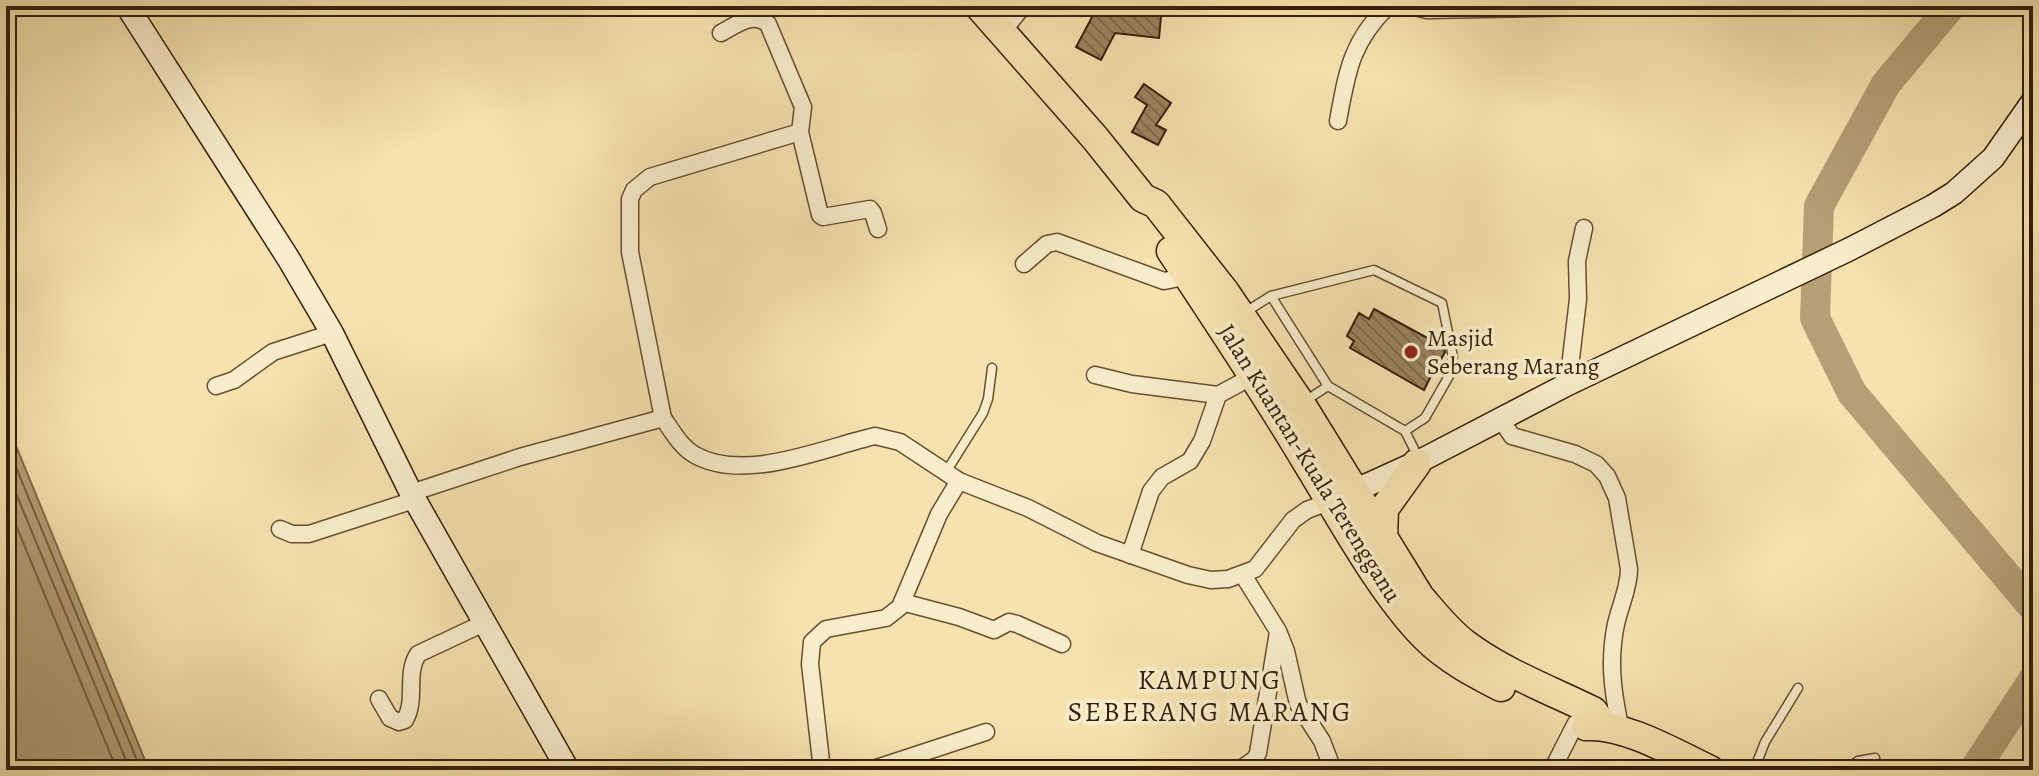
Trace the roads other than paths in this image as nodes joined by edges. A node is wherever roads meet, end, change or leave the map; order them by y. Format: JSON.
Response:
{"nodes":[{"id":1,"x":127,"y":6,"type":"edge"},
{"id":2,"x":979,"y":6,"type":"edge"},
{"id":3,"x":1023,"y":6,"type":"edge"},
{"id":4,"x":1388,"y":6,"type":"edge"},
{"id":5,"x":1411,"y":6,"type":"edge"},
{"id":6,"x":1646,"y":6,"type":"edge"},
{"id":7,"x":1003,"y":31,"type":"junction"},
{"id":8,"x":721,"y":33,"type":"dead end"},
{"id":9,"x":2033,"y":101,"type":"edge"},
{"id":10,"x":1338,"y":121,"type":"dead end"},
{"id":11,"x":800,"y":132,"type":"junction"},
{"id":12,"x":1143,"y":198,"type":"junction"},
{"id":13,"x":1584,"y":228,"type":"dead end"},
{"id":14,"x":878,"y":229,"type":"dead end"},
{"id":15,"x":1024,"y":264,"type":"dead end"},
{"id":16,"x":1186,"y":273,"type":"junction"},
{"id":17,"x":1271,"y":296,"type":"junction"},
{"id":18,"x":1241,"y":316,"type":"junction"},
{"id":19,"x":332,"y":333,"type":"junction"},
{"id":20,"x":992,"y":368,"type":"dead end"},
{"id":21,"x":1095,"y":375,"type":"dead end"},
{"id":22,"x":1253,"y":376,"type":"junction"},
{"id":23,"x":1568,"y":384,"type":"junction"},
{"id":24,"x":216,"y":386,"type":"dead end"},
{"id":25,"x":1328,"y":386,"type":"junction"},
{"id":26,"x":1218,"y":395,"type":"junction"},
{"id":27,"x":1301,"y":404,"type":"junction"},
{"id":28,"x":663,"y":418,"type":"junction"},
{"id":29,"x":1501,"y":420,"type":"junction"},
{"id":30,"x":1405,"y":431,"type":"junction"},
{"id":31,"x":1418,"y":462,"type":"junction"},
{"id":32,"x":952,"y":476,"type":"junction"},
{"id":33,"x":412,"y":496,"type":"junction"},
{"id":34,"x":1343,"y":496,"type":"junction"},
{"id":35,"x":280,"y":529,"type":"dead end"},
{"id":36,"x":1383,"y":538,"type":"junction"},
{"id":37,"x":1130,"y":555,"type":"junction"},
{"id":38,"x":1243,"y":575,"type":"junction"},
{"id":39,"x":902,"y":602,"type":"junction"},
{"id":40,"x":484,"y":623,"type":"junction"},
{"id":41,"x":1278,"y":631,"type":"junction"},
{"id":42,"x":1062,"y":644,"type":"dead end"},
{"id":43,"x":1798,"y":688,"type":"dead end"},
{"id":44,"x":379,"y":699,"type":"dead end"},
{"id":45,"x":1600,"y":726,"type":"junction"},
{"id":46,"x":986,"y":732,"type":"dead end"},
{"id":47,"x":1875,"y":758,"type":"dead end"},
{"id":48,"x":905,"y":764,"type":"edge"},
{"id":49,"x":1259,"y":764,"type":"edge"},
{"id":50,"x":568,"y":770,"type":"edge"},
{"id":51,"x":822,"y":770,"type":"edge"},
{"id":52,"x":870,"y":770,"type":"edge"},
{"id":53,"x":1239,"y":770,"type":"edge"},
{"id":54,"x":1333,"y":770,"type":"edge"},
{"id":55,"x":1552,"y":770,"type":"edge"},
{"id":56,"x":1710,"y":770,"type":"edge"},
{"id":57,"x":1754,"y":770,"type":"edge"},
{"id":58,"x":1845,"y":770,"type":"edge"}],
"edges":[{"from":1,"to":19,"type":"street"},
{"from":2,"to":7,"type":"highway","name":"Jalan Kuantan-Kuala Terengganu"},
{"from":3,"to":7,"type":"street"},
{"from":4,"to":10,"type":"street"},
{"from":5,"to":6,"type":"street"},
{"from":7,"to":12,"type":"highway","name":"Jalan Kuantan-Kuala Terengganu"},
{"from":8,"to":11,"type":"street"},
{"from":9,"to":23,"type":"street"},
{"from":11,"to":14,"type":"street"},
{"from":11,"to":28,"type":"street"},
{"from":12,"to":16,"type":"highway","name":"Jalan Kuantan-Kuala Terengganu"},
{"from":12,"to":18,"type":"highway","name":"Jalan Kuantan-Kuala Terengganu"},
{"from":13,"to":23,"type":"street"},
{"from":15,"to":16,"type":"street"},
{"from":16,"to":22,"type":"highway","name":"Jalan Kuantan-Kuala Terengganu"},
{"from":17,"to":18,"type":"lane"},
{"from":17,"to":25,"type":"lane"},
{"from":17,"to":30,"type":"lane"},
{"from":18,"to":27,"type":"highway","name":"Jalan Kuantan-Kuala Terengganu"},
{"from":19,"to":24,"type":"street"},
{"from":19,"to":33,"type":"street"},
{"from":20,"to":32,"type":"lane"},
{"from":21,"to":26,"type":"street"},
{"from":22,"to":26,"type":"street"},
{"from":22,"to":34,"type":"highway","name":"Jalan Kuantan-Kuala Terengganu"},
{"from":23,"to":29,"type":"street"},
{"from":25,"to":27,"type":"lane"},
{"from":25,"to":30,"type":"lane"},
{"from":26,"to":37,"type":"street"},
{"from":27,"to":34,"type":"highway","name":"Jalan Kuantan-Kuala Terengganu"},
{"from":28,"to":32,"type":"street"},
{"from":28,"to":33,"type":"street"},
{"from":29,"to":31,"type":"street"},
{"from":29,"to":45,"type":"street"},
{"from":30,"to":31,"type":"lane"},
{"from":31,"to":34,"type":"street"},
{"from":31,"to":36,"type":"highway"},
{"from":32,"to":37,"type":"street"},
{"from":32,"to":39,"type":"street"},
{"from":33,"to":35,"type":"street"},
{"from":33,"to":40,"type":"street"},
{"from":34,"to":36,"type":"highway","name":"Jalan Kuantan-Kuala Terengganu"},
{"from":34,"to":38,"type":"street"},
{"from":34,"to":45,"type":"highway","name":"Jalan Kuantan-Kuala Terengganu"},
{"from":36,"to":45,"type":"highway","name":"Jalan Kuantan-Kuala Terengganu"},
{"from":37,"to":38,"type":"street"},
{"from":38,"to":41,"type":"street"},
{"from":39,"to":42,"type":"street"},
{"from":39,"to":51,"type":"street"},
{"from":40,"to":44,"type":"street"},
{"from":40,"to":50,"type":"street"},
{"from":41,"to":49,"type":"street"},
{"from":41,"to":54,"type":"street"},
{"from":43,"to":57,"type":"lane"},
{"from":45,"to":55,"type":"street"},
{"from":45,"to":56,"type":"highway","name":"Jalan Kuantan-Kuala Terengganu"},
{"from":46,"to":48,"type":"street"},
{"from":47,"to":58,"type":"lane"},
{"from":48,"to":52,"type":"street"},
{"from":49,"to":53,"type":"street"}]}
